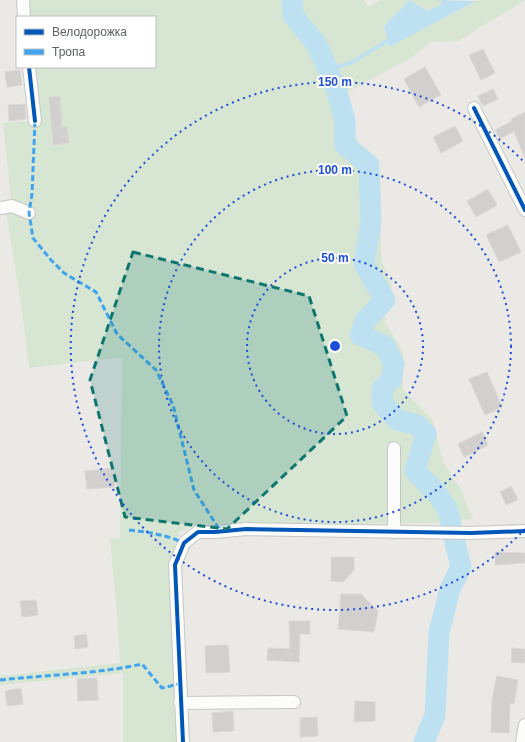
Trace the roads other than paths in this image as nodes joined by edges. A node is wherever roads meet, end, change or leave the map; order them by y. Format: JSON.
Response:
{"nodes":[{"id":1,"x":23,"y":0,"type":"edge"},
{"id":2,"x":24,"y":16,"type":"edge"},
{"id":3,"x":29,"y":68,"type":"edge"},
{"id":4,"x":474,"y":108,"type":"dead end"},
{"id":5,"x":35,"y":121,"type":"dead end"},
{"id":6,"x":0,"y":208,"type":"edge"},
{"id":7,"x":525,"y":210,"type":"edge"},
{"id":8,"x":29,"y":213,"type":"dead end"},
{"id":9,"x":394,"y":448,"type":"dead end"},
{"id":10,"x":394,"y":532,"type":"junction"},
{"id":11,"x":525,"y":532,"type":"edge"},
{"id":12,"x":294,"y":702,"type":"dead end"},
{"id":13,"x":180,"y":703,"type":"junction"},
{"id":14,"x":525,"y":725,"type":"edge"},
{"id":15,"x":182,"y":742,"type":"edge"},
{"id":16,"x":522,"y":742,"type":"edge"}],
"edges":[{"from":1,"to":2,"type":"street"},
{"from":3,"to":5,"type":"street"},
{"from":4,"to":7,"type":"street"},
{"from":6,"to":8,"type":"street"},
{"from":9,"to":10,"type":"street"},
{"from":10,"to":11,"type":"street"},
{"from":10,"to":13,"type":"street"},
{"from":12,"to":13,"type":"street"},
{"from":13,"to":15,"type":"street"},
{"from":14,"to":16,"type":"street"}]}
